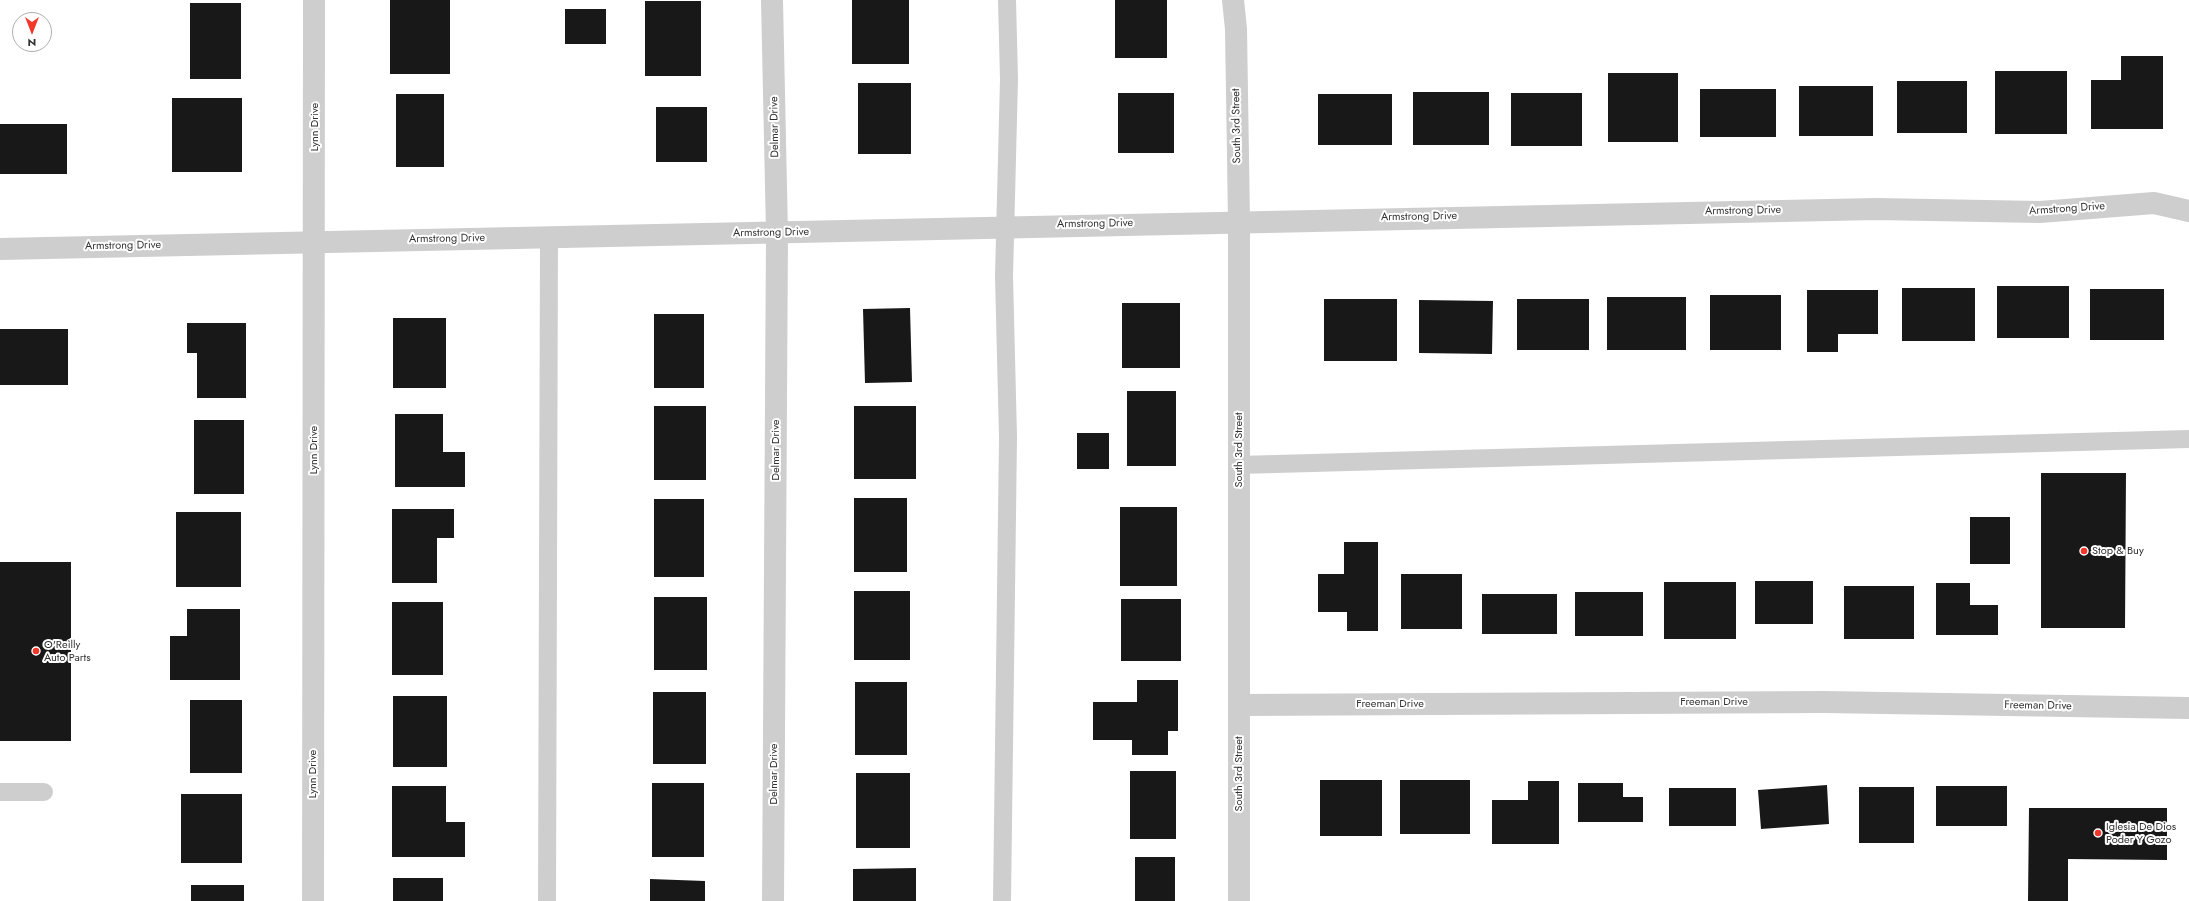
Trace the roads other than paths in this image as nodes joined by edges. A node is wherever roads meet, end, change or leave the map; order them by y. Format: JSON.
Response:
{"nodes":[{"id":1,"x":314,"y":0,"type":"edge"},
{"id":2,"x":772,"y":0,"type":"edge"},
{"id":3,"x":1007,"y":0,"type":"edge"},
{"id":4,"x":1233,"y":0,"type":"edge"},
{"id":5,"x":2189,"y":211,"type":"edge"},
{"id":6,"x":1239,"y":221,"type":"junction"},
{"id":7,"x":1005,"y":226,"type":"junction"},
{"id":8,"x":777,"y":233,"type":"junction"},
{"id":9,"x":548,"y":237,"type":"junction"},
{"id":10,"x":315,"y":242,"type":"junction"},
{"id":11,"x":0,"y":249,"type":"edge"},
{"id":12,"x":2189,"y":439,"type":"edge"},
{"id":13,"x":1239,"y":465,"type":"junction"},
{"id":14,"x":1240,"y":704,"type":"junction"},
{"id":15,"x":2189,"y":708,"type":"edge"},
{"id":16,"x":0,"y":792,"type":"edge"},
{"id":17,"x":44,"y":792,"type":"dead end"},
{"id":18,"x":312,"y":901,"type":"edge"},
{"id":19,"x":548,"y":901,"type":"edge"},
{"id":20,"x":773,"y":901,"type":"edge"},
{"id":21,"x":1002,"y":901,"type":"edge"},
{"id":22,"x":1239,"y":901,"type":"edge"}],
"edges":[{"from":1,"to":10,"type":"street","name":"Lynn Drive"},
{"from":2,"to":8,"type":"street","name":"Delmar Drive"},
{"from":3,"to":7,"type":"lane"},
{"from":4,"to":6,"type":"street","name":"South 3rd Street"},
{"from":5,"to":6,"type":"street","name":"Armstrong Drive"},
{"from":6,"to":7,"type":"street","name":"Armstrong Drive"},
{"from":6,"to":13,"type":"street","name":"South 3rd Street"},
{"from":7,"to":8,"type":"street","name":"Armstrong Drive"},
{"from":7,"to":21,"type":"lane"},
{"from":8,"to":9,"type":"street","name":"Armstrong Drive"},
{"from":8,"to":20,"type":"street","name":"Delmar Drive"},
{"from":9,"to":10,"type":"street","name":"Armstrong Drive"},
{"from":9,"to":19,"type":"lane"},
{"from":10,"to":11,"type":"street","name":"Armstrong Drive"},
{"from":10,"to":18,"type":"street","name":"Lynn Drive"},
{"from":12,"to":13,"type":"lane"},
{"from":13,"to":14,"type":"street","name":"South 3rd Street"},
{"from":14,"to":15,"type":"street","name":"Freeman Drive"},
{"from":14,"to":22,"type":"street","name":"South 3rd Street"},
{"from":16,"to":17,"type":"lane"}]}
